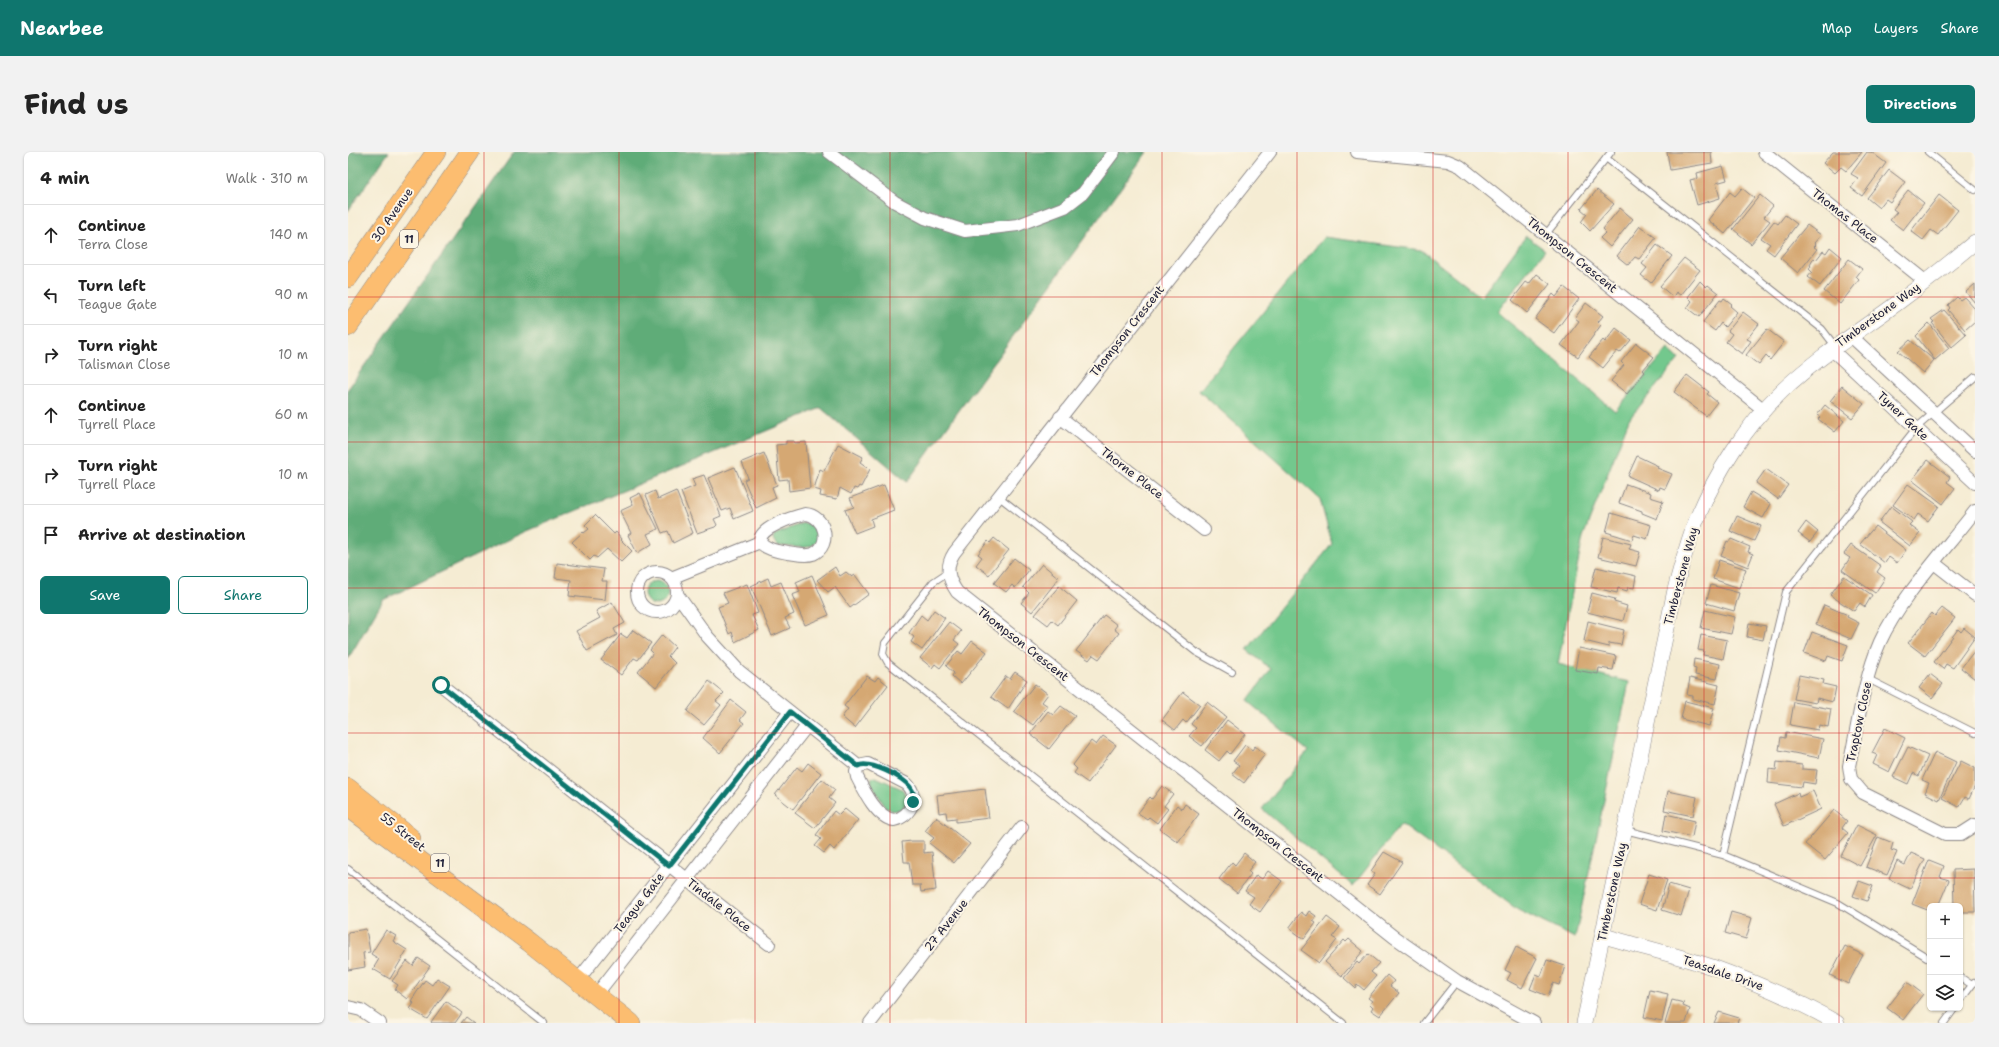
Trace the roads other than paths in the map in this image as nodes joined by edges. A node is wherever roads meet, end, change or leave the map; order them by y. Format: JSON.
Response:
{"nodes":[{"id":1,"x":436,"y":152,"type":"edge"},
{"id":2,"x":470,"y":152,"type":"edge"},
{"id":3,"x":829,"y":152,"type":"edge"},
{"id":4,"x":1114,"y":152,"type":"edge"},
{"id":5,"x":1270,"y":152,"type":"edge"},
{"id":6,"x":1357,"y":152,"type":"edge"},
{"id":7,"x":1611,"y":152,"type":"edge"},
{"id":8,"x":1764,"y":152,"type":"edge"},
{"id":9,"x":1928,"y":152,"type":"edge"},
{"id":10,"x":1606,"y":158,"type":"junction"},
{"id":11,"x":1975,"y":190,"type":"edge"},
{"id":12,"x":1546,"y":234,"type":"junction"},
{"id":13,"x":1975,"y":242,"type":"edge"},
{"id":14,"x":348,"y":278,"type":"edge"},
{"id":15,"x":1925,"y":281,"type":"junction"},
{"id":16,"x":348,"y":327,"type":"edge"},
{"id":17,"x":1851,"y":336,"type":"junction"},
{"id":18,"x":1833,"y":347,"type":"junction"},
{"id":19,"x":1975,"y":377,"type":"edge"},
{"id":20,"x":1764,"y":410,"type":"junction"},
{"id":21,"x":1933,"y":413,"type":"junction"},
{"id":22,"x":1060,"y":417,"type":"junction"},
{"id":23,"x":1916,"y":428,"type":"junction"},
{"id":24,"x":1975,"y":451,"type":"edge"},
{"id":25,"x":1975,"y":483,"type":"edge"},
{"id":26,"x":998,"y":496,"type":"junction"},
{"id":27,"x":1975,"y":511,"type":"edge"},
{"id":28,"x":1204,"y":530,"type":"dead end"},
{"id":29,"x":760,"y":542,"type":"junction"},
{"id":30,"x":1934,"y":563,"type":"junction"},
{"id":31,"x":948,"y":572,"type":"junction"},
{"id":32,"x":671,"y":578,"type":"junction"},
{"id":33,"x":677,"y":594,"type":"junction"},
{"id":34,"x":1975,"y":595,"type":"edge"},
{"id":35,"x":1232,"y":672,"type":"dead end"},
{"id":36,"x":1868,"y":679,"type":"junction"},
{"id":37,"x":441,"y":685,"type":"dead end"},
{"id":38,"x":790,"y":712,"type":"junction"},
{"id":39,"x":807,"y":726,"type":"junction"},
{"id":40,"x":1975,"y":733,"type":"edge"},
{"id":41,"x":858,"y":766,"type":"junction"},
{"id":42,"x":348,"y":788,"type":"edge"},
{"id":43,"x":348,"y":807,"type":"edge"},
{"id":44,"x":1975,"y":825,"type":"edge"},
{"id":45,"x":1022,"y":827,"type":"dead end"},
{"id":46,"x":1625,"y":830,"type":"junction"},
{"id":47,"x":1723,"y":855,"type":"junction"},
{"id":48,"x":669,"y":866,"type":"junction"},
{"id":49,"x":348,"y":868,"type":"edge"},
{"id":50,"x":687,"y":880,"type":"junction"},
{"id":51,"x":1604,"y":936,"type":"junction"},
{"id":52,"x":529,"y":942,"type":"junction"},
{"id":53,"x":769,"y":944,"type":"dead end"},
{"id":54,"x":1927,"y":957,"type":"edge"},
{"id":55,"x":1963,"y":978,"type":"edge"},
{"id":56,"x":578,"y":980,"type":"junction"},
{"id":57,"x":1457,"y":981,"type":"junction"},
{"id":58,"x":1974,"y":984,"type":"edge"},
{"id":59,"x":596,"y":995,"type":"junction"},
{"id":60,"x":1963,"y":997,"type":"edge"},
{"id":61,"x":348,"y":1007,"type":"edge"},
{"id":62,"x":1953,"y":1011,"type":"edge"},
{"id":63,"x":380,"y":1023,"type":"edge"},
{"id":64,"x":544,"y":1023,"type":"edge"},
{"id":65,"x":631,"y":1023,"type":"edge"},
{"id":66,"x":870,"y":1023,"type":"edge"},
{"id":67,"x":1343,"y":1023,"type":"edge"},
{"id":68,"x":1424,"y":1023,"type":"edge"},
{"id":69,"x":1534,"y":1023,"type":"edge"},
{"id":70,"x":1584,"y":1023,"type":"edge"},
{"id":71,"x":1837,"y":1023,"type":"edge"},
{"id":72,"x":1944,"y":1023,"type":"edge"}],
"edges":[{"from":1,"to":14,"type":"main road","name":"30 Avenue","number":"11"},
{"from":2,"to":16,"type":"main road","number":"11"},
{"from":3,"to":4,"type":"street"},
{"from":5,"to":22,"type":"street","name":"Thompson Crescent"},
{"from":6,"to":12,"type":"street","name":"Thompson Crescent"},
{"from":7,"to":10,"type":"lane"},
{"from":8,"to":15,"type":"street","name":"Thomas Place"},
{"from":9,"to":11,"type":"lane"},
{"from":10,"to":12,"type":"lane"},
{"from":10,"to":18,"type":"lane"},
{"from":12,"to":20,"type":"street","name":"Thompson Crescent"},
{"from":13,"to":15,"type":"street","name":"Timberstone Way"},
{"from":15,"to":17,"type":"street","name":"Timberstone Way"},
{"from":17,"to":18,"type":"street","name":"Timberstone Way"},
{"from":17,"to":21,"type":"street","name":"Tyner Gate"},
{"from":18,"to":20,"type":"street","name":"Timberstone Way"},
{"from":18,"to":23,"type":"street","name":"Tyner Gate"},
{"from":19,"to":21,"type":"lane"},
{"from":20,"to":46,"type":"street","name":"Timberstone Way"},
{"from":21,"to":23,"type":"lane"},
{"from":21,"to":24,"type":"street","name":"Tyner Gate"},
{"from":22,"to":26,"type":"street","name":"Thompson Crescent"},
{"from":22,"to":28,"type":"street","name":"Thorne Place"},
{"from":23,"to":25,"type":"street","name":"Tyner Gate"},
{"from":23,"to":47,"type":"lane"},
{"from":26,"to":31,"type":"street","name":"Thompson Crescent"},
{"from":26,"to":35,"type":"lane"},
{"from":27,"to":30,"type":"street","name":"Traptow Close"},
{"from":29,"to":29,"type":"street"},
{"from":29,"to":32,"type":"street"},
{"from":30,"to":34,"type":"street"},
{"from":30,"to":36,"type":"street","name":"Traptow Close"},
{"from":31,"to":57,"type":"street","name":"Thompson Crescent"},
{"from":31,"to":67,"type":"lane"},
{"from":32,"to":33,"type":"street"},
{"from":32,"to":33,"type":"street"},
{"from":33,"to":38,"type":"street"},
{"from":36,"to":40,"type":"lane"},
{"from":36,"to":44,"type":"street","name":"Traptow Close"},
{"from":37,"to":48,"type":"street","name":"Tindale Place"},
{"from":38,"to":39,"type":"street"},
{"from":38,"to":48,"type":"street","name":"Teague Gate"},
{"from":39,"to":41,"type":"street"},
{"from":39,"to":50,"type":"street","name":"Teague Gate"},
{"from":41,"to":41,"type":"street"},
{"from":42,"to":52,"type":"main road","name":"55 Street","number":"11"},
{"from":43,"to":52,"type":"main road","name":"55 Street","number":"11"},
{"from":45,"to":66,"type":"street","name":"27 Avenue"},
{"from":46,"to":47,"type":"lane"},
{"from":46,"to":51,"type":"street","name":"Timberstone Way"},
{"from":47,"to":54,"type":"lane"},
{"from":48,"to":50,"type":"street","name":"Tindale Place"},
{"from":48,"to":56,"type":"street","name":"Teague Gate"},
{"from":49,"to":64,"type":"lane"},
{"from":50,"to":53,"type":"street","name":"Tindale Place"},
{"from":50,"to":59,"type":"street","name":"Teague Gate"},
{"from":51,"to":70,"type":"street","name":"Timberstone Way"},
{"from":51,"to":71,"type":"street","name":"Teasdale Drive"},
{"from":52,"to":56,"type":"main road","name":"55 Street","number":"11"},
{"from":55,"to":58,"type":"lane"},
{"from":56,"to":59,"type":"main road","name":"55 Street","number":"11"},
{"from":57,"to":68,"type":"lane"},
{"from":57,"to":69,"type":"street","name":"Thompson Crescent"},
{"from":58,"to":60,"type":"lane"},
{"from":59,"to":65,"type":"main road","name":"55 Street","number":"11"},
{"from":61,"to":63,"type":"street"},
{"from":62,"to":72,"type":"lane"}]}
